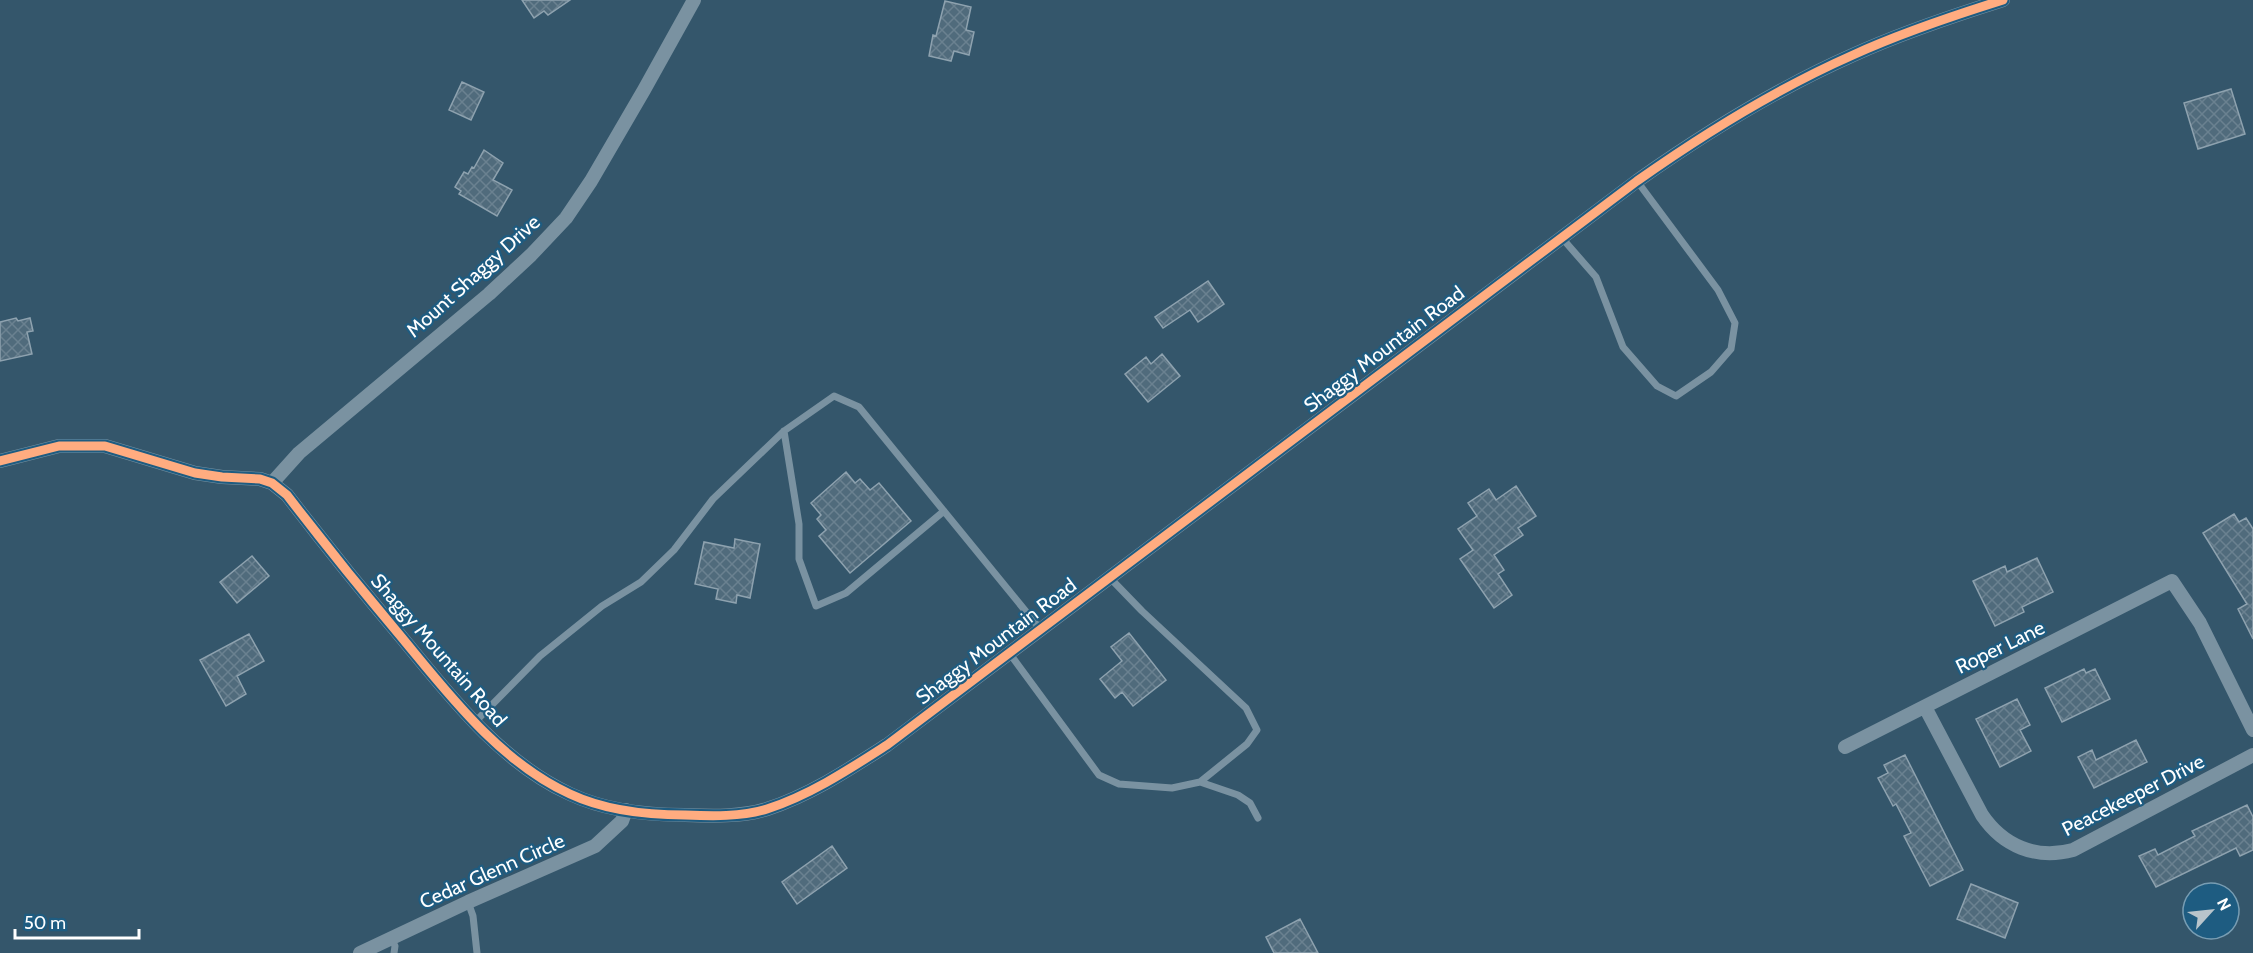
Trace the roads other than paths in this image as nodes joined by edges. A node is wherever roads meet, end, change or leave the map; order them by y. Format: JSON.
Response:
{"nodes":[{"id":1,"x":694,"y":0,"type":"edge"},
{"id":2,"x":2002,"y":0,"type":"edge"},
{"id":3,"x":1636,"y":181,"type":"junction"},
{"id":4,"x":1562,"y":238,"type":"junction"},
{"id":5,"x":784,"y":431,"type":"junction"},
{"id":6,"x":0,"y":461,"type":"edge"},
{"id":7,"x":272,"y":483,"type":"junction"},
{"id":8,"x":944,"y":511,"type":"junction"},
{"id":9,"x":1110,"y":578,"type":"junction"},
{"id":10,"x":1041,"y":630,"type":"junction"},
{"id":11,"x":1010,"y":654,"type":"junction"},
{"id":12,"x":1925,"y":706,"type":"junction"},
{"id":13,"x":475,"y":722,"type":"junction"},
{"id":14,"x":2253,"y":730,"type":"edge"},
{"id":15,"x":1845,"y":747,"type":"dead end"},
{"id":16,"x":2253,"y":755,"type":"edge"},
{"id":17,"x":1200,"y":782,"type":"junction"},
{"id":18,"x":626,"y":810,"type":"junction"},
{"id":19,"x":1258,"y":818,"type":"dead end"},
{"id":20,"x":468,"y":902,"type":"junction"},
{"id":21,"x":391,"y":938,"type":"junction"},
{"id":22,"x":360,"y":953,"type":"edge"},
{"id":23,"x":394,"y":953,"type":"edge"},
{"id":24,"x":477,"y":953,"type":"edge"}],
"edges":[{"from":1,"to":7,"type":"street","name":"Mount Shaggy Drive"},
{"from":2,"to":3,"type":"street","name":"Shaggy Mountain Road"},
{"from":3,"to":4,"type":"street","name":"Shaggy Mountain Road"},
{"from":3,"to":4,"type":"lane"},
{"from":4,"to":9,"type":"street","name":"Shaggy Mountain Road"},
{"from":5,"to":8,"type":"lane"},
{"from":5,"to":8,"type":"lane"},
{"from":5,"to":13,"type":"lane"},
{"from":6,"to":7,"type":"street"},
{"from":7,"to":13,"type":"street","name":"Shaggy Mountain Road"},
{"from":8,"to":10,"type":"lane"},
{"from":9,"to":10,"type":"street","name":"Shaggy Mountain Road"},
{"from":9,"to":17,"type":"lane"},
{"from":10,"to":11,"type":"street","name":"Shaggy Mountain Road"},
{"from":11,"to":17,"type":"lane"},
{"from":11,"to":18,"type":"street","name":"Shaggy Mountain Road"},
{"from":12,"to":14,"type":"street","name":"Roper Lane"},
{"from":12,"to":15,"type":"street","name":"Roper Lane"},
{"from":12,"to":16,"type":"street","name":"Peacekeeper Drive"},
{"from":13,"to":18,"type":"street","name":"Shaggy Mountain Road"},
{"from":17,"to":19,"type":"lane"},
{"from":18,"to":20,"type":"street","name":"Cedar Glenn Circle"},
{"from":20,"to":21,"type":"street","name":"Cedar Glenn Circle"},
{"from":20,"to":24,"type":"lane"},
{"from":21,"to":22,"type":"street","name":"Cedar Glenn Circle"},
{"from":21,"to":23,"type":"lane"}]}
